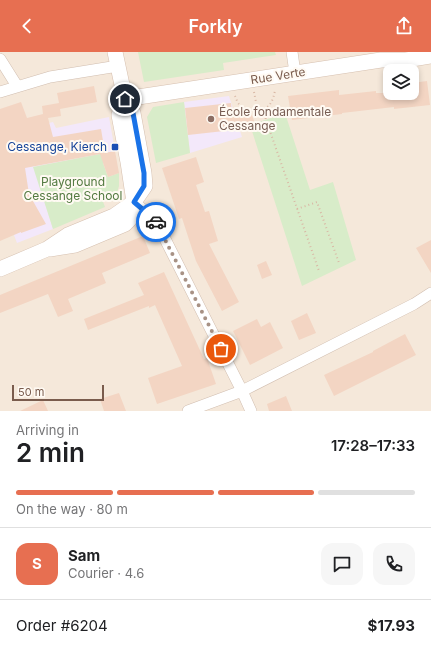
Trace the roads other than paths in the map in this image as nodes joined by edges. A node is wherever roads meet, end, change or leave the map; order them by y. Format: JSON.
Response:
{"nodes":[{"id":1,"x":292,"y":52,"type":"edge"},
{"id":2,"x":431,"y":56,"type":"edge"},
{"id":3,"x":0,"y":59,"type":"edge"},
{"id":4,"x":116,"y":59,"type":"edge"},
{"id":5,"x":296,"y":73,"type":"junction"},
{"id":6,"x":17,"y":86,"type":"junction"},
{"id":7,"x":0,"y":92,"type":"edge"},
{"id":8,"x":125,"y":99,"type":"junction"},
{"id":9,"x":134,"y":202,"type":"junction"},
{"id":10,"x":0,"y":269,"type":"edge"},
{"id":11,"x":431,"y":293,"type":"edge"},
{"id":12,"x":242,"y":391,"type":"junction"},
{"id":13,"x":188,"y":411,"type":"edge"},
{"id":14,"x":251,"y":411,"type":"edge"}],
"edges":[{"from":1,"to":5,"type":"street"},
{"from":2,"to":5,"type":"street","name":"Rue Verte"},
{"from":3,"to":6,"type":"street"},
{"from":4,"to":6,"type":"street"},
{"from":4,"to":8,"type":"street"},
{"from":5,"to":8,"type":"street","name":"Rue Verte"},
{"from":6,"to":7,"type":"street"},
{"from":8,"to":9,"type":"street"},
{"from":9,"to":10,"type":"street"},
{"from":9,"to":12,"type":"street"},
{"from":11,"to":12,"type":"street"},
{"from":12,"to":13,"type":"street"},
{"from":12,"to":14,"type":"street"}]}
